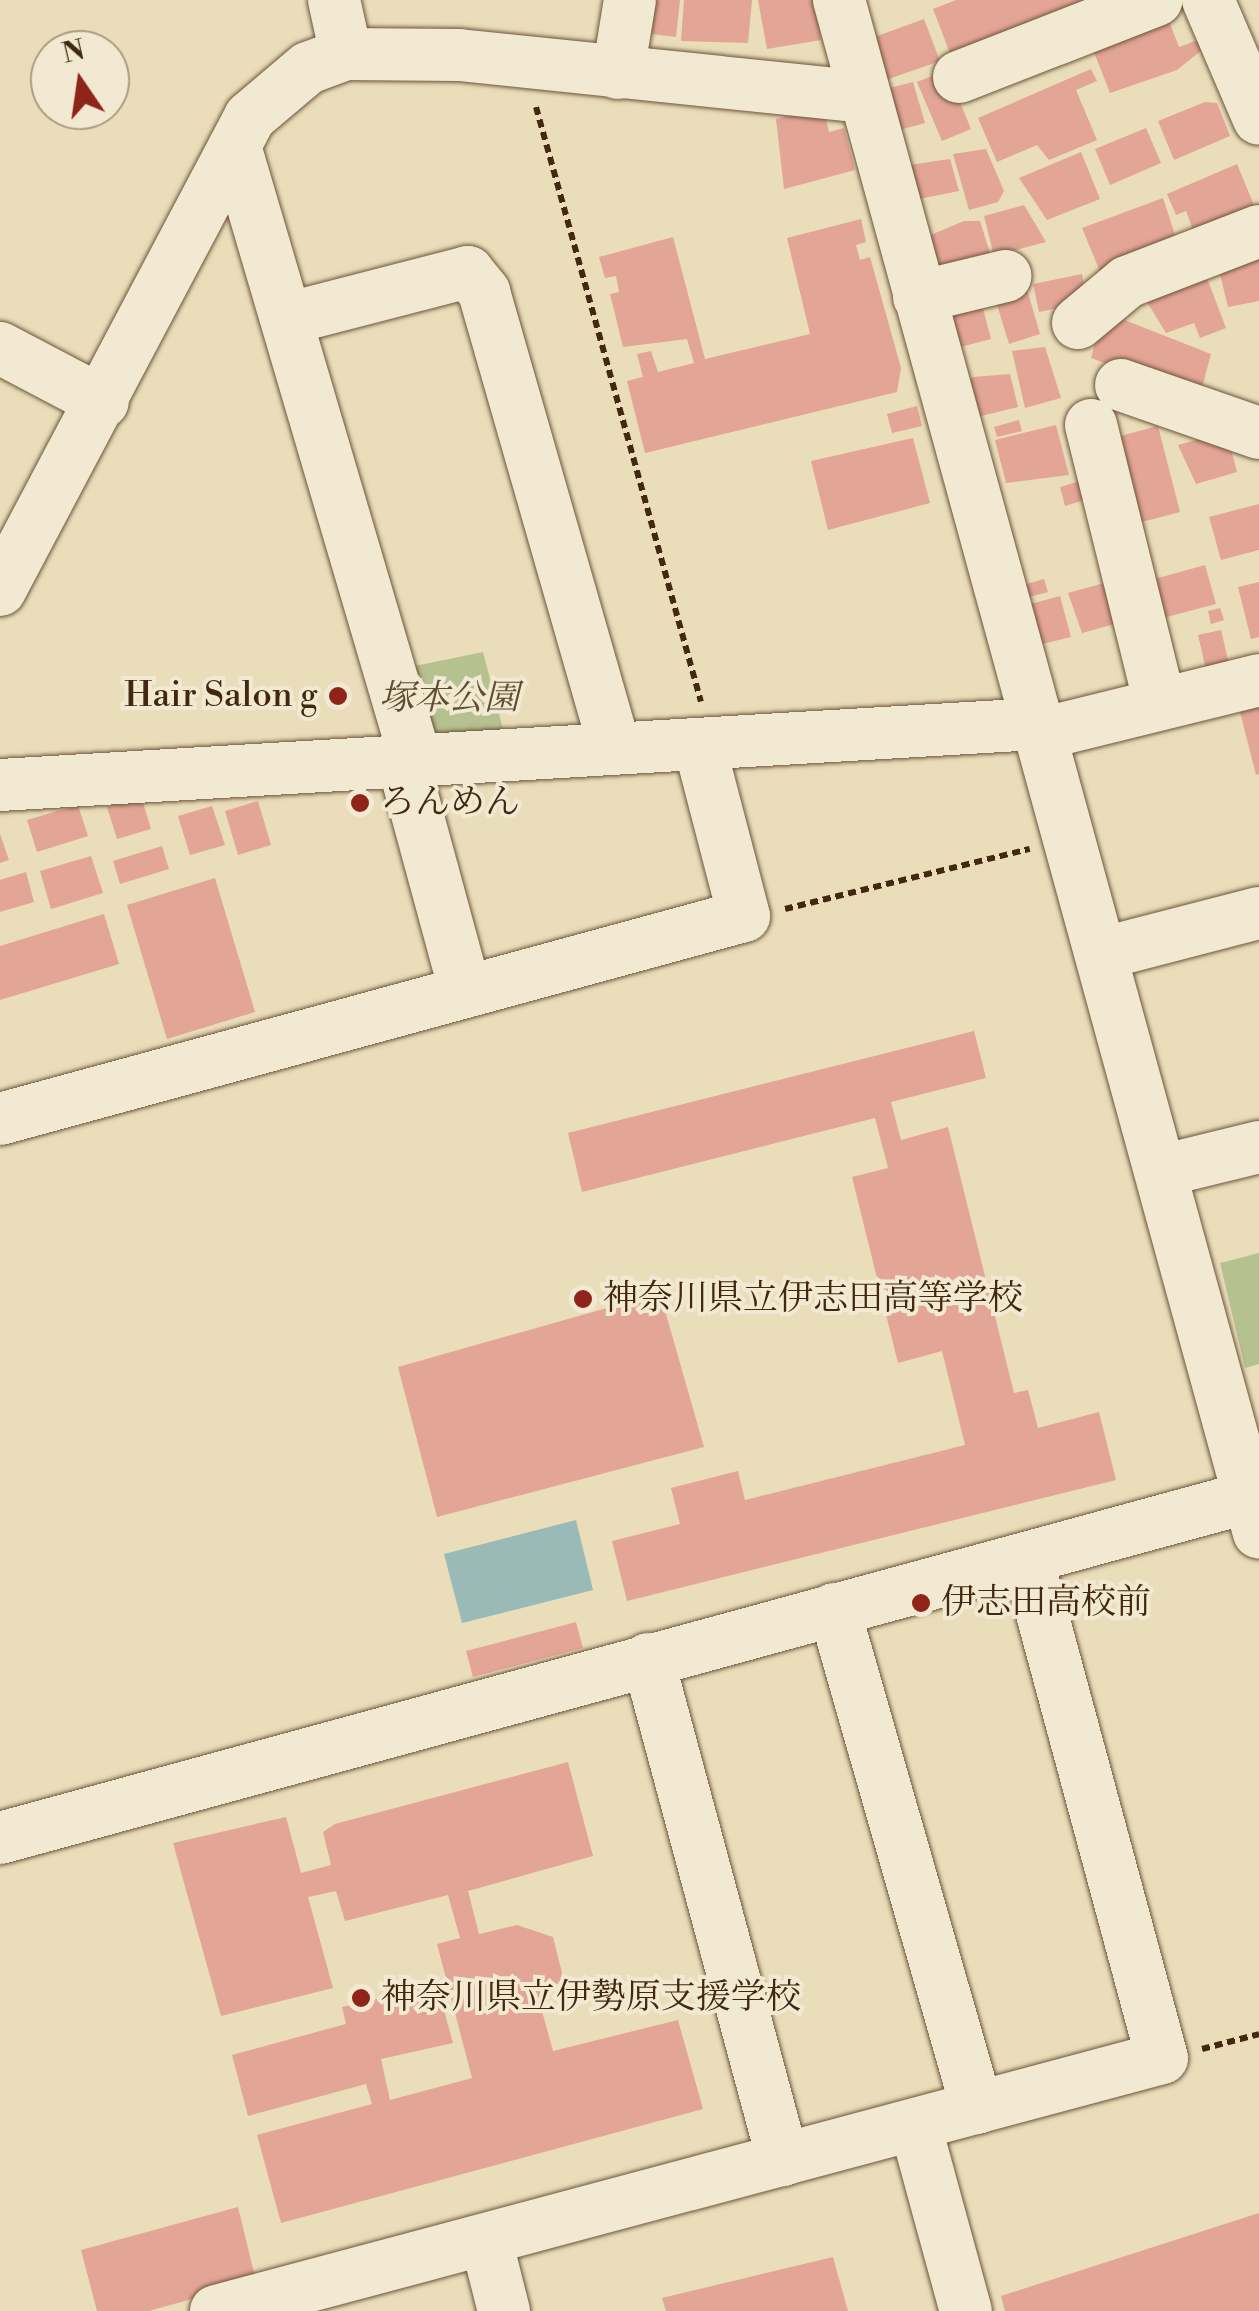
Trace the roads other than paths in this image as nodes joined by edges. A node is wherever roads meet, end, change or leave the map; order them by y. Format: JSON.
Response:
{"nodes":[{"id":1,"x":334,"y":0,"type":"edge"},
{"id":2,"x":630,"y":0,"type":"edge"},
{"id":3,"x":839,"y":0,"type":"edge"},
{"id":4,"x":1156,"y":0,"type":"edge"},
{"id":5,"x":1208,"y":0,"type":"edge"},
{"id":6,"x":346,"y":54,"type":"junction"},
{"id":7,"x":618,"y":74,"type":"junction"},
{"id":8,"x":960,"y":77,"type":"dead end"},
{"id":9,"x":864,"y":97,"type":"junction"},
{"id":10,"x":1259,"y":119,"type":"edge"},
{"id":11,"x":236,"y":146,"type":"junction"},
{"id":12,"x":1259,"y":231,"type":"edge"},
{"id":13,"x":1006,"y":276,"type":"dead end"},
{"id":14,"x":919,"y":298,"type":"junction"},
{"id":15,"x":290,"y":318,"type":"junction"},
{"id":16,"x":1078,"y":323,"type":"dead end"},
{"id":17,"x":0,"y":348,"type":"edge"},
{"id":18,"x":103,"y":402,"type":"junction"},
{"id":19,"x":1259,"y":433,"type":"edge"},
{"id":20,"x":0,"y":590,"type":"edge"},
{"id":21,"x":1259,"y":680,"type":"edge"},
{"id":22,"x":1160,"y":704,"type":"junction"},
{"id":23,"x":1041,"y":728,"type":"junction"},
{"id":24,"x":707,"y":747,"type":"junction"},
{"id":25,"x":616,"y":749,"type":"junction"},
{"id":26,"x":409,"y":762,"type":"junction"},
{"id":27,"x":0,"y":785,"type":"edge"},
{"id":28,"x":1259,"y":913,"type":"edge"},
{"id":29,"x":1104,"y":953,"type":"junction"},
{"id":30,"x":464,"y":987,"type":"junction"},
{"id":31,"x":0,"y":1119,"type":"edge"},
{"id":32,"x":1259,"y":1147,"type":"edge"},
{"id":33,"x":1161,"y":1171,"type":"junction"},
{"id":34,"x":1254,"y":1515,"type":"edge"},
{"id":35,"x":1027,"y":1558,"type":"junction"},
{"id":36,"x":834,"y":1608,"type":"junction"},
{"id":37,"x":648,"y":1659,"type":"junction"},
{"id":38,"x":0,"y":1838,"type":"edge"},
{"id":39,"x":977,"y":2108,"type":"junction"},
{"id":40,"x":914,"y":2125,"type":"junction"},
{"id":41,"x":782,"y":2160,"type":"junction"},
{"id":42,"x":486,"y":2240,"type":"junction"},
{"id":43,"x":216,"y":2311,"type":"edge"},
{"id":44,"x":504,"y":2311,"type":"edge"},
{"id":45,"x":966,"y":2311,"type":"edge"}],
"edges":[{"from":1,"to":6,"type":"street"},
{"from":2,"to":7,"type":"street"},
{"from":3,"to":9,"type":"street"},
{"from":4,"to":8,"type":"street"},
{"from":5,"to":10,"type":"street"},
{"from":6,"to":7,"type":"street"},
{"from":6,"to":11,"type":"street"},
{"from":7,"to":9,"type":"street"},
{"from":9,"to":14,"type":"street"},
{"from":11,"to":15,"type":"street"},
{"from":11,"to":18,"type":"street"},
{"from":12,"to":16,"type":"street"},
{"from":13,"to":14,"type":"street"},
{"from":14,"to":23,"type":"street"},
{"from":15,"to":25,"type":"street"},
{"from":15,"to":26,"type":"street"},
{"from":17,"to":18,"type":"street"},
{"from":18,"to":20,"type":"street"},
{"from":19,"to":22,"type":"street"},
{"from":21,"to":22,"type":"street"},
{"from":22,"to":23,"type":"street"},
{"from":23,"to":24,"type":"street"},
{"from":23,"to":29,"type":"street"},
{"from":24,"to":25,"type":"street"},
{"from":24,"to":30,"type":"street"},
{"from":25,"to":26,"type":"street"},
{"from":26,"to":27,"type":"street"},
{"from":26,"to":30,"type":"street"},
{"from":28,"to":29,"type":"street"},
{"from":29,"to":33,"type":"street"},
{"from":30,"to":31,"type":"street"},
{"from":32,"to":33,"type":"street"},
{"from":33,"to":34,"type":"street"},
{"from":34,"to":35,"type":"street"},
{"from":35,"to":36,"type":"street"},
{"from":35,"to":39,"type":"street"},
{"from":36,"to":37,"type":"street"},
{"from":36,"to":39,"type":"street"},
{"from":37,"to":38,"type":"street"},
{"from":37,"to":41,"type":"street"},
{"from":39,"to":40,"type":"street"},
{"from":40,"to":41,"type":"street"},
{"from":40,"to":45,"type":"street"},
{"from":41,"to":42,"type":"street"},
{"from":42,"to":43,"type":"street"},
{"from":42,"to":44,"type":"street"}]}
